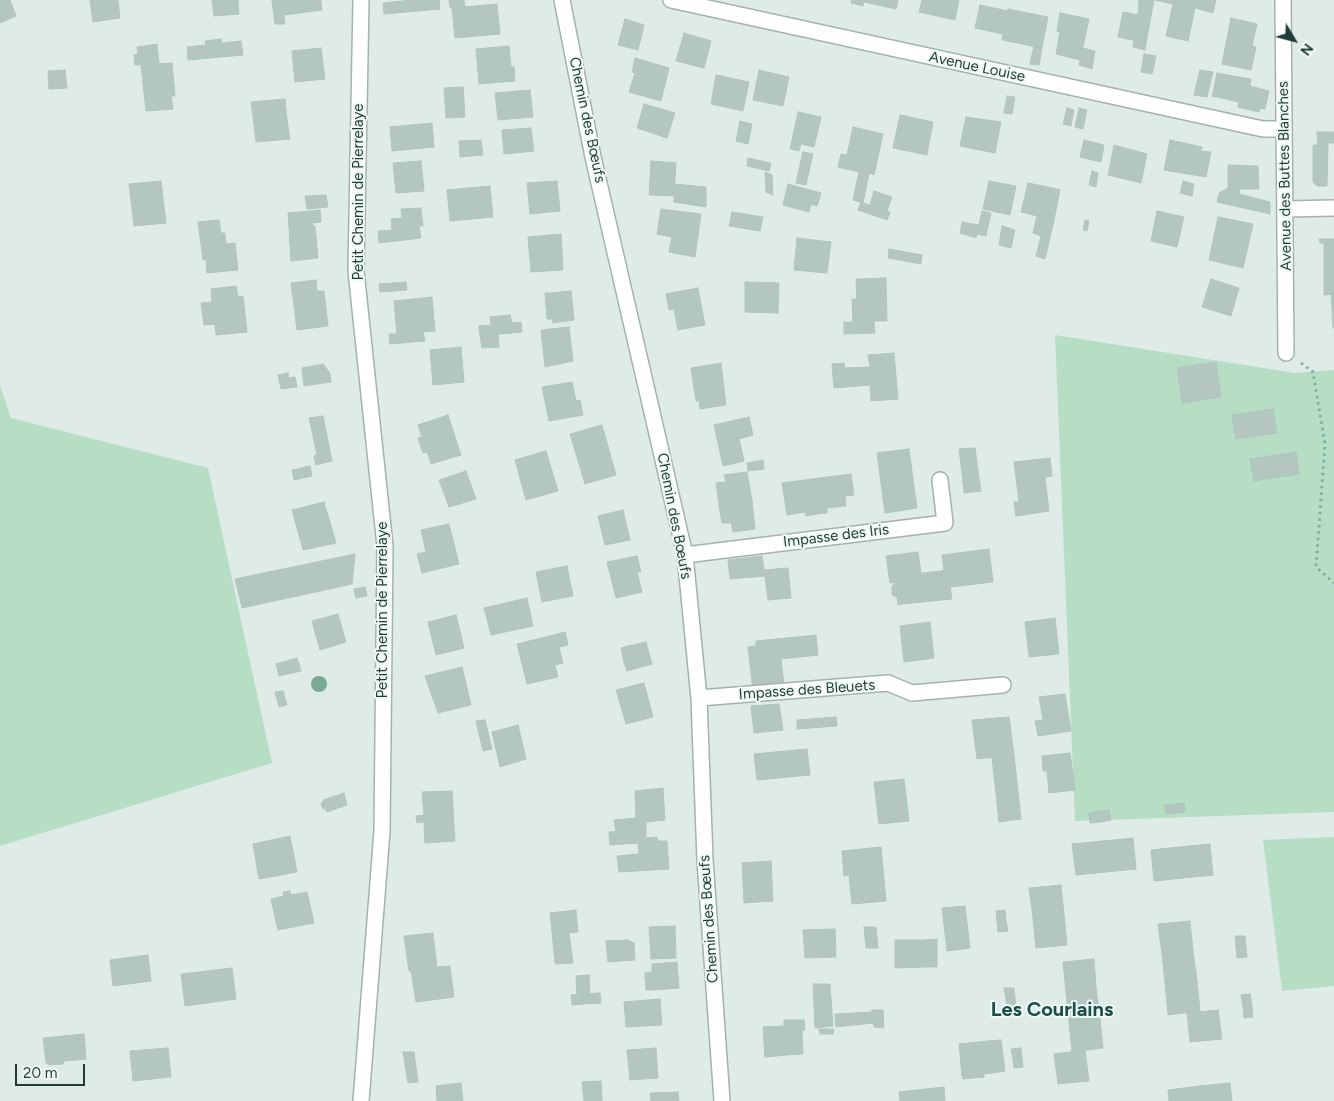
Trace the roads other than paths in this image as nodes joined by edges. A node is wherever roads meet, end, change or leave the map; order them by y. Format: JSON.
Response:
{"nodes":[{"id":1,"x":361,"y":0,"type":"edge"},
{"id":2,"x":562,"y":0,"type":"edge"},
{"id":3,"x":672,"y":0,"type":"edge"},
{"id":4,"x":1283,"y":0,"type":"edge"},
{"id":5,"x":1284,"y":129,"type":"junction"},
{"id":6,"x":1334,"y":208,"type":"edge"},
{"id":7,"x":1286,"y":209,"type":"junction"},
{"id":8,"x":1286,"y":353,"type":"road end"},
{"id":9,"x":940,"y":480,"type":"dead end"},
{"id":10,"x":685,"y":555,"type":"junction"},
{"id":11,"x":1003,"y":685,"type":"dead end"},
{"id":12,"x":699,"y":698,"type":"junction"},
{"id":13,"x":361,"y":1101,"type":"edge"},
{"id":14,"x":722,"y":1101,"type":"edge"}],
"edges":[{"from":1,"to":13,"type":"street","name":"Petit Chemin de Pierrelaye"},
{"from":2,"to":10,"type":"street","name":"Chemin des Bœufs"},
{"from":3,"to":5,"type":"street","name":"Avenue Louise"},
{"from":4,"to":5,"type":"street","name":"Avenue des Buttes Blanches"},
{"from":5,"to":7,"type":"street","name":"Avenue des Buttes Blanches"},
{"from":6,"to":7,"type":"street"},
{"from":7,"to":8,"type":"street","name":"Avenue des Buttes Blanches"},
{"from":9,"to":10,"type":"street","name":"Impasse des Iris"},
{"from":10,"to":12,"type":"street","name":"Chemin des Bœufs"},
{"from":11,"to":12,"type":"street","name":"Impasse des Bleuets"},
{"from":12,"to":14,"type":"street","name":"Chemin des Bœufs"}]}
